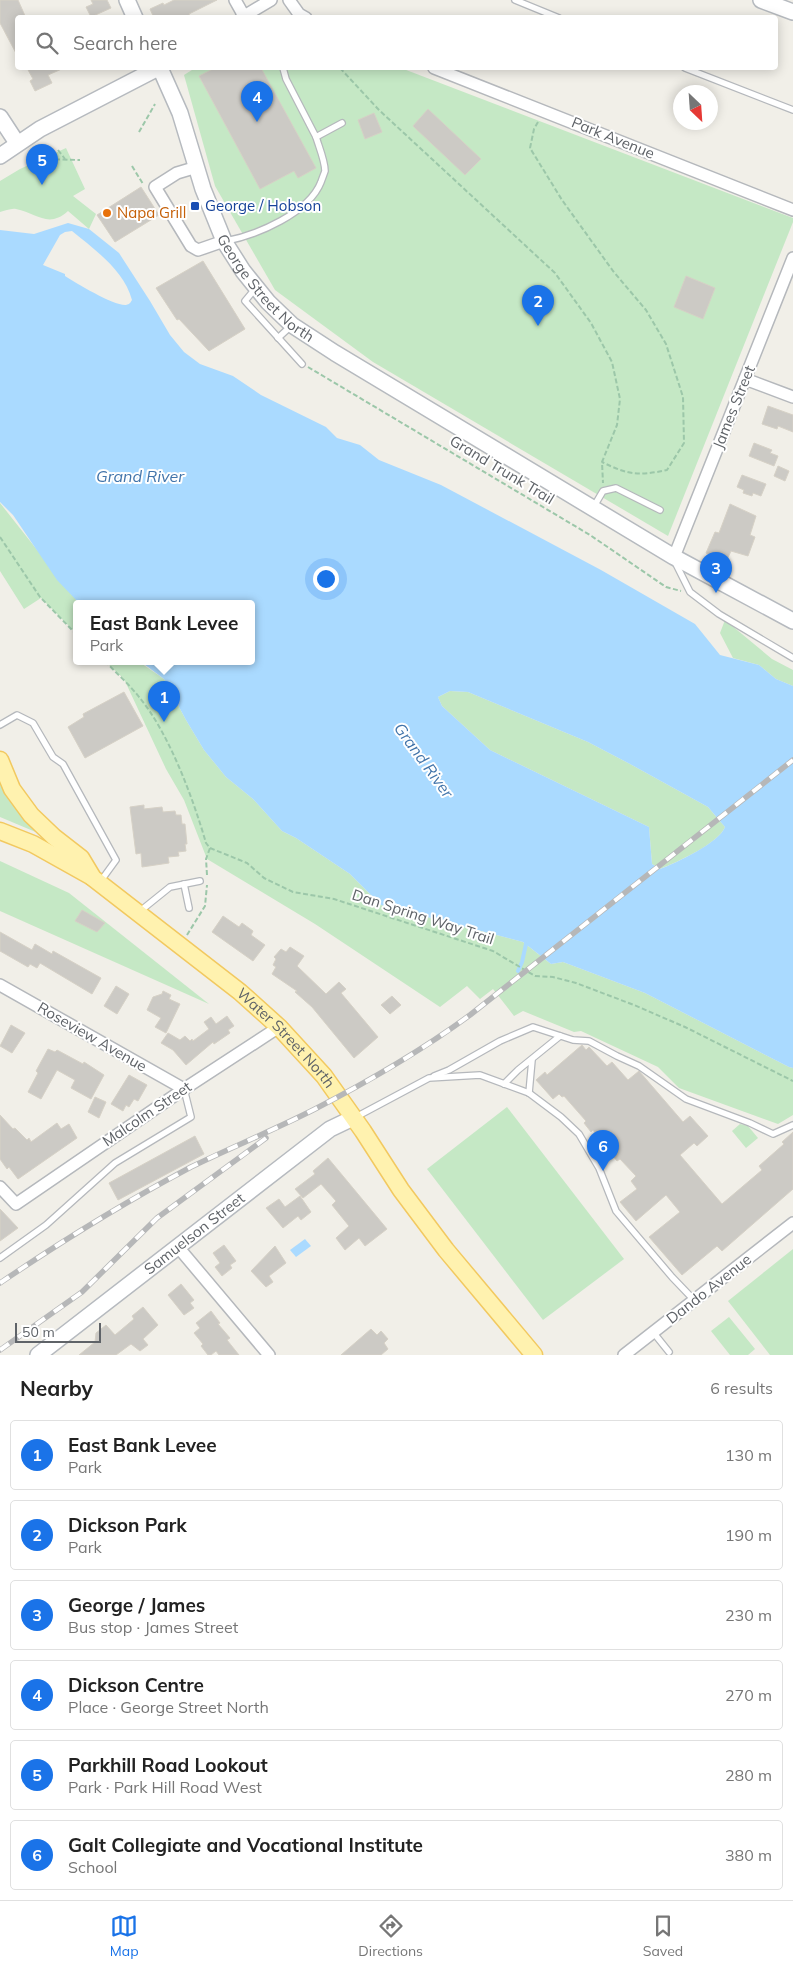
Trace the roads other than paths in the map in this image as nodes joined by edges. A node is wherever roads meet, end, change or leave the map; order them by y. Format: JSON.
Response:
{"nodes":[{"id":1,"x":127,"y":0,"type":"edge"},
{"id":2,"x":235,"y":0,"type":"edge"},
{"id":3,"x":271,"y":0,"type":"edge"},
{"id":4,"x":289,"y":0,"type":"edge"},
{"id":5,"x":515,"y":0,"type":"edge"},
{"id":6,"x":761,"y":0,"type":"edge"},
{"id":7,"x":793,"y":12,"type":"edge"},
{"id":8,"x":134,"y":15,"type":"edge"},
{"id":9,"x":243,"y":15,"type":"edge"},
{"id":10,"x":247,"y":15,"type":"edge"},
{"id":11,"x":302,"y":15,"type":"edge"},
{"id":12,"x":552,"y":15,"type":"edge"},
{"id":13,"x":155,"y":70,"type":"edge"},
{"id":14,"x":160,"y":70,"type":"edge"},
{"id":15,"x":284,"y":70,"type":"edge"},
{"id":16,"x":439,"y":70,"type":"edge"},
{"id":17,"x":690,"y":70,"type":"edge"},
{"id":18,"x":793,"y":110,"type":"edge"},
{"id":19,"x":0,"y":117,"type":"edge"},
{"id":20,"x":342,"y":123,"type":"dead end"},
{"id":21,"x":316,"y":137,"type":"junction"},
{"id":22,"x":17,"y":143,"type":"junction"},
{"id":23,"x":0,"y":156,"type":"edge"},
{"id":24,"x":196,"y":167,"type":"junction"},
{"id":25,"x":793,"y":210,"type":"edge"},
{"id":26,"x":224,"y":241,"type":"junction"},
{"id":27,"x":793,"y":258,"type":"edge"},
{"id":28,"x":256,"y":287,"type":"junction"},
{"id":29,"x":292,"y":324,"type":"junction"},
{"id":30,"x":278,"y":338,"type":"junction"},
{"id":31,"x":302,"y":364,"type":"road end"},
{"id":32,"x":745,"y":379,"type":"junction"},
{"id":33,"x":793,"y":397,"type":"edge"},
{"id":34,"x":593,"y":508,"type":"junction"},
{"id":35,"x":660,"y":510,"type":"dead end"},
{"id":36,"x":674,"y":557,"type":"junction"},
{"id":37,"x":793,"y":621,"type":"edge"},
{"id":38,"x":793,"y":658,"type":"edge"},
{"id":39,"x":0,"y":725,"type":"edge"},
{"id":40,"x":0,"y":760,"type":"edge"},
{"id":41,"x":0,"y":831,"type":"edge"},
{"id":42,"x":96,"y":880,"type":"junction"},
{"id":43,"x":200,"y":881,"type":"dead end"},
{"id":44,"x":184,"y":884,"type":"junction"},
{"id":45,"x":189,"y":908,"type":"dead end"},
{"id":46,"x":138,"y":913,"type":"junction"},
{"id":47,"x":0,"y":984,"type":"edge"},
{"id":48,"x":279,"y":1027,"type":"junction"},
{"id":49,"x":560,"y":1036,"type":"junction"},
{"id":50,"x":532,"y":1060,"type":"junction"},
{"id":51,"x":429,"y":1078,"type":"junction"},
{"id":52,"x":504,"y":1084,"type":"junction"},
{"id":53,"x":184,"y":1089,"type":"junction"},
{"id":54,"x":529,"y":1092,"type":"junction"},
{"id":55,"x":353,"y":1118,"type":"junction"},
{"id":56,"x":793,"y":1125,"type":"edge"},
{"id":57,"x":0,"y":1187,"type":"edge"},
{"id":58,"x":793,"y":1223,"type":"edge"},
{"id":59,"x":178,"y":1247,"type":"junction"},
{"id":60,"x":0,"y":1258,"type":"edge"},
{"id":61,"x":694,"y":1300,"type":"junction"},
{"id":62,"x":653,"y":1332,"type":"junction"},
{"id":63,"x":669,"y":1352,"type":"dead end"},
{"id":64,"x":38,"y":1355,"type":"edge"},
{"id":65,"x":269,"y":1355,"type":"edge"},
{"id":66,"x":534,"y":1355,"type":"edge"},
{"id":67,"x":624,"y":1355,"type":"edge"}],
"edges":[{"from":1,"to":8,"type":"main road"},
{"from":2,"to":9,"type":"street"},
{"from":3,"to":10,"type":"street"},
{"from":4,"to":11,"type":"street"},
{"from":5,"to":12,"type":"lane"},
{"from":6,"to":7,"type":"main road"},
{"from":13,"to":22,"type":"main road"},
{"from":14,"to":24,"type":"main road","name":"George Street North"},
{"from":15,"to":21,"type":"lane"},
{"from":16,"to":25,"type":"street","name":"Park Avenue"},
{"from":17,"to":18,"type":"lane"},
{"from":19,"to":22,"type":"main road"},
{"from":20,"to":21,"type":"lane"},
{"from":21,"to":26,"type":"lane"},
{"from":22,"to":23,"type":"main road"},
{"from":24,"to":26,"type":"main road","name":"George Street North"},
{"from":24,"to":26,"type":"street"},
{"from":26,"to":28,"type":"main road","name":"George Street North"},
{"from":27,"to":32,"type":"street","name":"James Street"},
{"from":28,"to":29,"type":"main road","name":"George Street North"},
{"from":28,"to":30,"type":"lane"},
{"from":29,"to":30,"type":"lane"},
{"from":29,"to":34,"type":"main road","name":"George Street North"},
{"from":30,"to":31,"type":"lane"},
{"from":32,"to":33,"type":"street"},
{"from":32,"to":36,"type":"street","name":"James Street"},
{"from":34,"to":35,"type":"lane"},
{"from":34,"to":36,"type":"main road","name":"George Street North"},
{"from":36,"to":37,"type":"main road","name":"George Street North"},
{"from":36,"to":38,"type":"lane"},
{"from":39,"to":42,"type":"lane"},
{"from":40,"to":42,"type":"main road","name":"Water Street North"},
{"from":41,"to":42,"type":"main road"},
{"from":42,"to":46,"type":"main road","name":"Water Street North"},
{"from":43,"to":44,"type":"lane"},
{"from":44,"to":45,"type":"lane"},
{"from":44,"to":46,"type":"lane"},
{"from":46,"to":48,"type":"main road","name":"Water Street North"},
{"from":47,"to":53,"type":"street","name":"Roseview Avenue"},
{"from":48,"to":53,"type":"street","name":"Malcolm Street"},
{"from":48,"to":55,"type":"main road","name":"Water Street North"},
{"from":49,"to":50,"type":"lane"},
{"from":49,"to":51,"type":"lane"},
{"from":49,"to":56,"type":"lane"},
{"from":50,"to":52,"type":"lane"},
{"from":50,"to":54,"type":"lane"},
{"from":51,"to":52,"type":"lane"},
{"from":51,"to":55,"type":"lane"},
{"from":52,"to":54,"type":"lane"},
{"from":53,"to":57,"type":"street","name":"Malcolm Street"},
{"from":53,"to":60,"type":"lane"},
{"from":54,"to":61,"type":"lane"},
{"from":55,"to":59,"type":"main road","name":"Samuelson Street"},
{"from":55,"to":66,"type":"main road","name":"Water Street North"},
{"from":58,"to":61,"type":"street","name":"Dando Avenue"},
{"from":59,"to":64,"type":"main road","name":"Samuelson Street"},
{"from":59,"to":65,"type":"street"},
{"from":61,"to":62,"type":"street","name":"Dando Avenue"},
{"from":62,"to":63,"type":"lane"},
{"from":62,"to":67,"type":"street","name":"Dando Avenue"}]}
